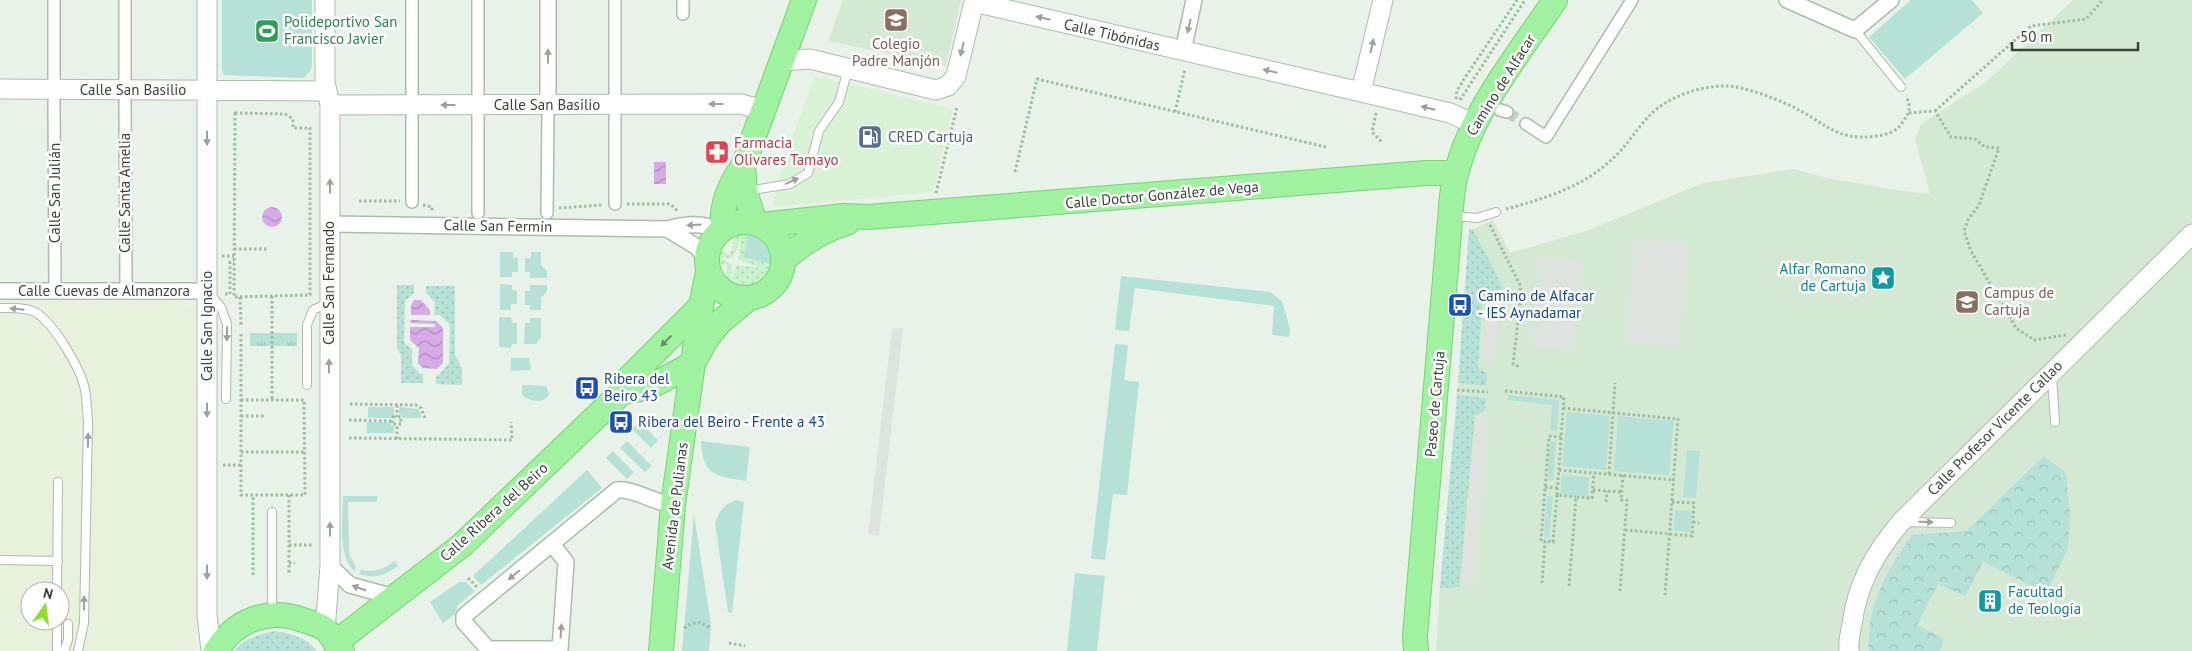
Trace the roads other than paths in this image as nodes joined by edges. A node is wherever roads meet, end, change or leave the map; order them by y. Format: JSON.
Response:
{"nodes":[{"id":1,"x":54,"y":0,"type":"edge"},
{"id":2,"x":125,"y":0,"type":"edge"},
{"id":3,"x":208,"y":0,"type":"edge"},
{"id":4,"x":325,"y":0,"type":"edge"},
{"id":5,"x":412,"y":0,"type":"edge"},
{"id":6,"x":478,"y":0,"type":"edge"},
{"id":7,"x":548,"y":0,"type":"edge"},
{"id":8,"x":615,"y":0,"type":"edge"},
{"id":9,"x":683,"y":0,"type":"edge"},
{"id":10,"x":804,"y":0,"type":"edge"},
{"id":11,"x":1194,"y":0,"type":"edge"},
{"id":12,"x":1383,"y":0,"type":"edge"},
{"id":13,"x":1555,"y":0,"type":"edge"},
{"id":14,"x":1632,"y":0,"type":"edge"},
{"id":15,"x":1787,"y":0,"type":"edge"},
{"id":16,"x":1891,"y":0,"type":"edge"},
{"id":17,"x":975,"y":1,"type":"edge"},
{"id":18,"x":683,"y":14,"type":"dead end"},
{"id":19,"x":1855,"y":30,"type":"junction"},
{"id":20,"x":791,"y":36,"type":"junction"},
{"id":21,"x":1185,"y":56,"type":"junction"},
{"id":22,"x":810,"y":58,"type":"junction"},
{"id":23,"x":782,"y":61,"type":"junction"},
{"id":24,"x":848,"y":69,"type":"junction"},
{"id":25,"x":54,"y":84,"type":"dead end"},
{"id":26,"x":125,"y":84,"type":"dead end"},
{"id":27,"x":1901,"y":87,"type":"road end"},
{"id":28,"x":0,"y":89,"type":"edge"},
{"id":29,"x":206,"y":90,"type":"junction"},
{"id":30,"x":1361,"y":92,"type":"junction"},
{"id":31,"x":478,"y":95,"type":"dead end"},
{"id":32,"x":615,"y":95,"type":"dead end"},
{"id":33,"x":412,"y":96,"type":"dead end"},
{"id":34,"x":328,"y":98,"type":"junction"},
{"id":35,"x":54,"y":100,"type":"dead end"},
{"id":36,"x":125,"y":101,"type":"dead end"},
{"id":37,"x":548,"y":108,"type":"junction"},
{"id":38,"x":764,"y":110,"type":"junction"},
{"id":39,"x":478,"y":111,"type":"dead end"},
{"id":40,"x":615,"y":111,"type":"dead end"},
{"id":41,"x":412,"y":112,"type":"dead end"},
{"id":42,"x":1474,"y":124,"type":"junction"},
{"id":43,"x":1526,"y":124,"type":"tunnel mouth"},
{"id":44,"x":743,"y":166,"type":"junction"},
{"id":45,"x":1456,"y":173,"type":"junction"},
{"id":46,"x":745,"y":192,"type":"junction"},
{"id":47,"x":412,"y":202,"type":"dead end"},
{"id":48,"x":615,"y":204,"type":"dead end"},
{"id":49,"x":1496,"y":212,"type":"road end"},
{"id":50,"x":478,"y":213,"type":"dead end"},
{"id":51,"x":547,"y":213,"type":"dead end"},
{"id":52,"x":1450,"y":216,"type":"junction"},
{"id":53,"x":868,"y":218,"type":"junction"},
{"id":54,"x":330,"y":224,"type":"junction"},
{"id":55,"x":758,"y":224,"type":"junction"},
{"id":56,"x":667,"y":229,"type":"junction"},
{"id":57,"x":721,"y":230,"type":"junction"},
{"id":58,"x":2192,"y":234,"type":"edge"},
{"id":59,"x":784,"y":259,"type":"junction"},
{"id":60,"x":707,"y":265,"type":"junction"},
{"id":61,"x":56,"y":286,"type":"dead end"},
{"id":62,"x":126,"y":286,"type":"dead end"},
{"id":63,"x":216,"y":289,"type":"junction"},
{"id":64,"x":0,"y":291,"type":"edge"},
{"id":65,"x":748,"y":299,"type":"junction"},
{"id":66,"x":329,"y":303,"type":"junction"},
{"id":67,"x":701,"y":306,"type":"junction"},
{"id":68,"x":0,"y":308,"type":"edge"},
{"id":69,"x":694,"y":361,"type":"junction"},
{"id":70,"x":2052,"y":372,"type":"junction"},
{"id":71,"x":307,"y":385,"type":"dead end"},
{"id":72,"x":648,"y":388,"type":"junction"},
{"id":73,"x":622,"y":392,"type":"junction"},
{"id":74,"x":226,"y":399,"type":"dead end"},
{"id":75,"x":687,"y":411,"type":"junction"},
{"id":76,"x":2055,"y":422,"type":"dead end"},
{"id":77,"x":58,"y":482,"type":"dead end"},
{"id":78,"x":673,"y":506,"type":"junction"},
{"id":79,"x":272,"y":512,"type":"dead end"},
{"id":80,"x":1901,"y":522,"type":"junction"},
{"id":81,"x":1951,"y":523,"type":"dead end"},
{"id":82,"x":552,"y":544,"type":"junction"},
{"id":83,"x":0,"y":560,"type":"edge"},
{"id":84,"x":58,"y":561,"type":"junction"},
{"id":85,"x":330,"y":566,"type":"junction"},
{"id":86,"x":58,"y":581,"type":"edge"},
{"id":87,"x":394,"y":597,"type":"junction"},
{"id":88,"x":272,"y":614,"type":"junction"},
{"id":89,"x":57,"y":631,"type":"edge"},
{"id":90,"x":68,"y":631,"type":"edge"},
{"id":91,"x":334,"y":641,"type":"edge"},
{"id":92,"x":1414,"y":646,"type":"edge"},
{"id":93,"x":57,"y":651,"type":"edge"},
{"id":94,"x":64,"y":651,"type":"edge"},
{"id":95,"x":78,"y":651,"type":"edge"},
{"id":96,"x":211,"y":651,"type":"edge"},
{"id":97,"x":216,"y":651,"type":"edge"},
{"id":98,"x":660,"y":651,"type":"edge"},
{"id":99,"x":1849,"y":651,"type":"edge"}],
"edges":[{"from":1,"to":25,"type":"street"},
{"from":2,"to":26,"type":"street"},
{"from":3,"to":29,"type":"street","name":"Calle San Ignacio"},
{"from":4,"to":34,"type":"street","name":"Calle San Fernando"},
{"from":5,"to":33,"type":"street"},
{"from":6,"to":31,"type":"street"},
{"from":37,"to":7,"type":"street","one_way":true},
{"from":8,"to":32,"type":"street"},
{"from":9,"to":18,"type":"street"},
{"from":10,"to":20,"type":"main road"},
{"from":11,"to":21,"type":"street","one_way":true},
{"from":30,"to":12,"type":"street","one_way":true},
{"from":13,"to":42,"type":"main road","name":"Camino de Alfacar"},
{"from":14,"to":43,"type":"street"},
{"from":15,"to":19,"type":"street"},
{"from":16,"to":19,"type":"street"},
{"from":21,"to":17,"type":"street","name":"Calle Tibónidas","one_way":true},
{"from":17,"to":24,"type":"street","name":"Calle Tibónidas","one_way":true},
{"from":19,"to":27,"type":"lane"},
{"from":20,"to":22,"type":"street"},
{"from":20,"to":23,"type":"main road"},
{"from":30,"to":21,"type":"street","name":"Calle Tibónidas","one_way":true},
{"from":22,"to":23,"type":"street","name":"Calle Tibónidas"},
{"from":22,"to":24,"type":"street","name":"Calle Tibónidas"},
{"from":23,"to":38,"type":"main road"},
{"from":46,"to":24,"type":"lane","one_way":true},
{"from":28,"to":29,"type":"street","name":"Calle San Basilio"},
{"from":29,"to":34,"type":"street","name":"Calle San Basilio"},
{"from":29,"to":63,"type":"street","name":"Calle San Ignacio","one_way":true},
{"from":42,"to":30,"type":"street","name":"Calle Tibónidas","one_way":true},
{"from":37,"to":34,"type":"street","name":"Calle San Basilio","one_way":true},
{"from":54,"to":34,"type":"street","name":"Calle San Fernando","one_way":true},
{"from":35,"to":61,"type":"street","name":"Calle San Julián"},
{"from":36,"to":62,"type":"street","name":"Calle Santa Amelia"},
{"from":38,"to":37,"type":"street","name":"Calle San Basilio","one_way":true},
{"from":37,"to":51,"type":"street"},
{"from":38,"to":44,"type":"main road"},
{"from":39,"to":50,"type":"street"},
{"from":40,"to":48,"type":"street"},
{"from":41,"to":47,"type":"street"},
{"from":42,"to":45,"type":"main road","name":"Camino de Alfacar"},
{"from":44,"to":46,"type":"main road"},
{"from":44,"to":57,"type":"main road"},
{"from":45,"to":52,"type":"main road","name":"Paseo de Cartuja"},
{"from":45,"to":53,"type":"main road","name":"Calle Doctor González de Vega"},
{"from":46,"to":55,"type":"main road"},
{"from":49,"to":52,"type":"lane"},
{"from":52,"to":92,"type":"main road","name":"Paseo de Cartuja"},
{"from":53,"to":55,"type":"main road","name":"Calle Doctor González de Vega"},
{"from":53,"to":59,"type":"main road","name":"Calle Doctor González de Vega"},
{"from":54,"to":56,"type":"street","name":"Calle San Fermín"},
{"from":54,"to":66,"type":"street","name":"Calle San Fernando"},
{"from":55,"to":57,"type":"main road"},
{"from":55,"to":59,"type":"main road"},
{"from":57,"to":56,"type":"street","name":"Calle San Fermín","one_way":true},
{"from":56,"to":60,"type":"street"},
{"from":57,"to":60,"type":"main road"},
{"from":58,"to":70,"type":"street","name":"Calle Profesor Vicente Callao"},
{"from":59,"to":65,"type":"main road"},
{"from":60,"to":65,"type":"main road"},
{"from":60,"to":67,"type":"main road","name":"Avenida de Pulianas"},
{"from":63,"to":64,"type":"street","name":"Calle Cuevas de Almanzora"},
{"from":63,"to":74,"type":"lane","one_way":true},
{"from":63,"to":96,"type":"street","name":"Calle San Ignacio","one_way":true},
{"from":65,"to":69,"type":"main road","name":"Avenida de Pulianas"},
{"from":66,"to":71,"type":"lane"},
{"from":85,"to":66,"type":"street","name":"Calle San Fernando","one_way":true},
{"from":67,"to":69,"type":"main road","name":"Avenida de Pulianas"},
{"from":67,"to":73,"type":"main road","name":"Calle Ribera del Beiro","one_way":true},
{"from":95,"to":68,"type":"lane","one_way":true},
{"from":69,"to":72,"type":"main road"},
{"from":69,"to":75,"type":"main road","name":"Avenida de Pulianas"},
{"from":70,"to":76,"type":"lane"},
{"from":70,"to":80,"type":"street","name":"Calle Profesor Vicente Callao"},
{"from":72,"to":73,"type":"main road"},
{"from":72,"to":75,"type":"main road"},
{"from":73,"to":87,"type":"main road","name":"Calle Ribera del Beiro"},
{"from":75,"to":78,"type":"main road","name":"Avenida de Pulianas"},
{"from":77,"to":84,"type":"lane"},
{"from":78,"to":82,"type":"street"},
{"from":78,"to":98,"type":"main road","name":"Avenida de Pulianas"},
{"from":79,"to":88,"type":"lane"},
{"from":80,"to":81,"type":"lane","one_way":true},
{"from":80,"to":99,"type":"street","name":"Calle Profesor Vicente Callao"},
{"from":82,"to":82,"type":"street","one_way":true},
{"from":83,"to":84,"type":"lane"},
{"from":84,"to":86,"type":"lane"},
{"from":87,"to":85,"type":"street","one_way":true},
{"from":85,"to":91,"type":"street","name":"Calle San Fernando"},
{"from":87,"to":91,"type":"main road","name":"Calle Ribera del Beiro"},
{"from":88,"to":91,"type":"main road"},
{"from":88,"to":97,"type":"main road"},
{"from":89,"to":93,"type":"lane"},
{"from":90,"to":94,"type":"lane"}]}
